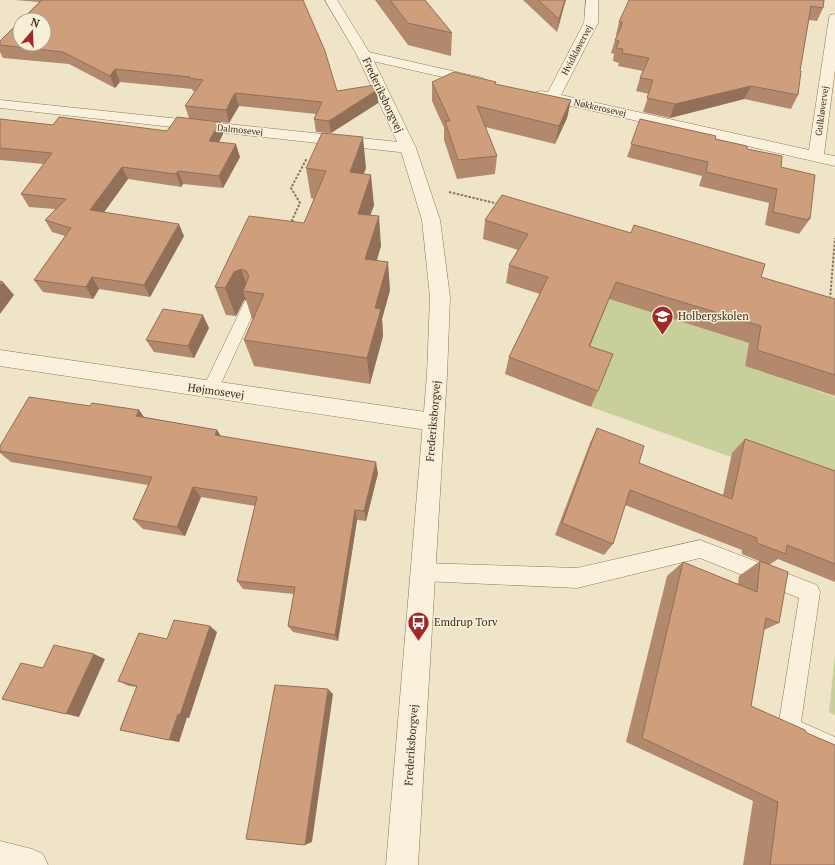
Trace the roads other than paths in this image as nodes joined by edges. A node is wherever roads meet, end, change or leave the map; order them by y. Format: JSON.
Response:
{"nodes":[{"id":1,"x":331,"y":0,"type":"edge"},
{"id":2,"x":592,"y":0,"type":"edge"},
{"id":3,"x":835,"y":18,"type":"edge"},
{"id":4,"x":364,"y":55,"type":"junction"},
{"id":5,"x":492,"y":84,"type":"edge"},
{"id":6,"x":529,"y":92,"type":"edge"},
{"id":7,"x":552,"y":98,"type":"junction"},
{"id":8,"x":0,"y":104,"type":"edge"},
{"id":9,"x":408,"y":148,"type":"junction"},
{"id":10,"x":816,"y":157,"type":"junction"},
{"id":11,"x":835,"y":161,"type":"edge"},
{"id":12,"x":250,"y":305,"type":"edge"},
{"id":13,"x":0,"y":358,"type":"edge"},
{"id":14,"x":210,"y":390,"type":"junction"},
{"id":15,"x":433,"y":422,"type":"junction"},
{"id":16,"x":422,"y":572,"type":"junction"},
{"id":17,"x":835,"y":748,"type":"edge"},
{"id":18,"x":0,"y":857,"type":"edge"},
{"id":19,"x":32,"y":865,"type":"edge"},
{"id":20,"x":402,"y":865,"type":"edge"}],
"edges":[{"from":1,"to":4,"type":"street","name":"Frederiksborgvej"},
{"from":2,"to":7,"type":"street","name":"Hvidkløvervej"},
{"from":3,"to":10,"type":"street","name":"Gulkløvervej"},
{"from":4,"to":5,"type":"street"},
{"from":4,"to":9,"type":"street","name":"Frederiksborgvej"},
{"from":6,"to":7,"type":"street","name":"Nøkkerosevej"},
{"from":7,"to":10,"type":"street","name":"Nøkkerosevej"},
{"from":8,"to":9,"type":"street","name":"Dalmosevej"},
{"from":9,"to":15,"type":"street","name":"Frederiksborgvej"},
{"from":10,"to":11,"type":"street","name":"Nøkkerosevej"},
{"from":12,"to":14,"type":"lane"},
{"from":13,"to":14,"type":"street","name":"Højmosevej"},
{"from":14,"to":15,"type":"street","name":"Højmosevej"},
{"from":15,"to":16,"type":"street","name":"Frederiksborgvej"},
{"from":16,"to":17,"type":"lane"},
{"from":16,"to":20,"type":"street","name":"Frederiksborgvej"},
{"from":18,"to":19,"type":"street"}]}
